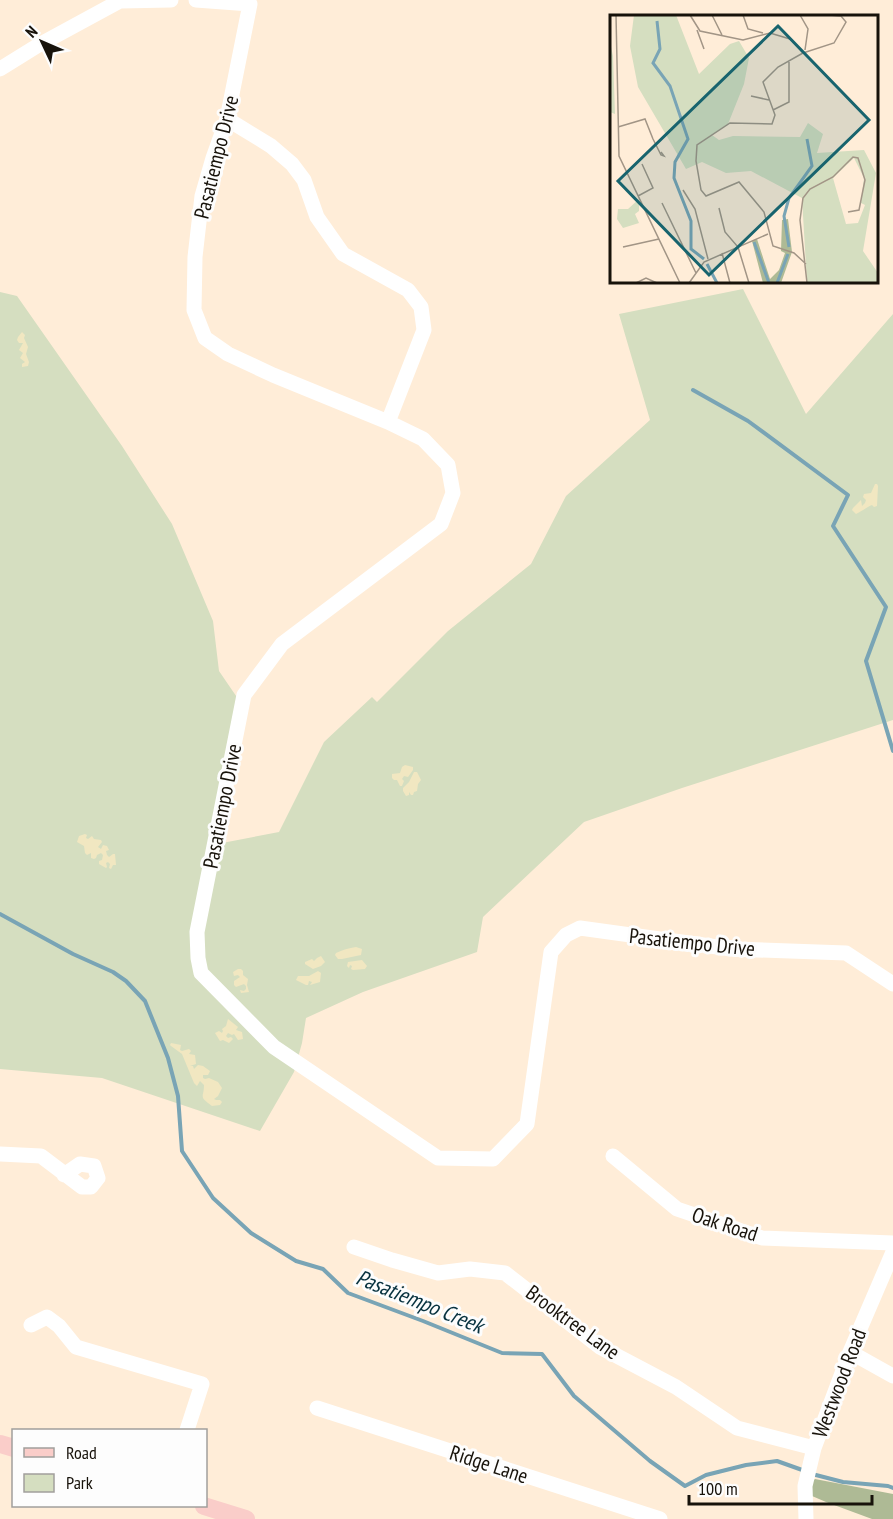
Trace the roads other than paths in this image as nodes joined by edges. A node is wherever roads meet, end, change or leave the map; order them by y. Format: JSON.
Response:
{"nodes":[{"id":1,"x":171,"y":0,"type":"edge"},
{"id":2,"x":196,"y":0,"type":"edge"},
{"id":3,"x":250,"y":2,"type":"edge"},
{"id":4,"x":0,"y":69,"type":"edge"},
{"id":5,"x":227,"y":119,"type":"junction"},
{"id":6,"x":388,"y":422,"type":"junction"},
{"id":7,"x":893,"y":984,"type":"edge"},
{"id":8,"x":0,"y":1154,"type":"edge"},
{"id":9,"x":613,"y":1156,"type":"dead end"},
{"id":10,"x":64,"y":1175,"type":"dead end"},
{"id":11,"x":893,"y":1243,"type":"edge"},
{"id":12,"x":354,"y":1247,"type":"dead end"},
{"id":13,"x":893,"y":1252,"type":"edge"},
{"id":14,"x":31,"y":1325,"type":"dead end"},
{"id":15,"x":850,"y":1352,"type":"junction"},
{"id":16,"x":893,"y":1376,"type":"edge"},
{"id":17,"x":317,"y":1408,"type":"dead end"},
{"id":18,"x":188,"y":1429,"type":"edge"},
{"id":19,"x":812,"y":1455,"type":"junction"},
{"id":20,"x":207,"y":1507,"type":"edge"},
{"id":21,"x":246,"y":1519,"type":"edge"},
{"id":22,"x":660,"y":1519,"type":"edge"},
{"id":23,"x":806,"y":1519,"type":"edge"}],
"edges":[{"from":1,"to":4,"type":"street"},
{"from":2,"to":3,"type":"street","name":"Pasatiempo Drive"},
{"from":3,"to":5,"type":"street","name":"Pasatiempo Drive"},
{"from":5,"to":6,"type":"street"},
{"from":5,"to":6,"type":"street","name":"Pasatiempo Drive"},
{"from":6,"to":7,"type":"street","name":"Pasatiempo Drive"},
{"from":8,"to":10,"type":"street"},
{"from":9,"to":11,"type":"street","name":"Oak Road"},
{"from":12,"to":19,"type":"street","name":"Brooktree Lane"},
{"from":13,"to":15,"type":"street","name":"Westwood Road"},
{"from":14,"to":18,"type":"street"},
{"from":15,"to":16,"type":"street"},
{"from":15,"to":19,"type":"street","name":"Westwood Road"},
{"from":17,"to":22,"type":"street","name":"Ridge Lane"},
{"from":19,"to":23,"type":"street","name":"Westwood Road"},
{"from":20,"to":21,"type":"main road"}]}
